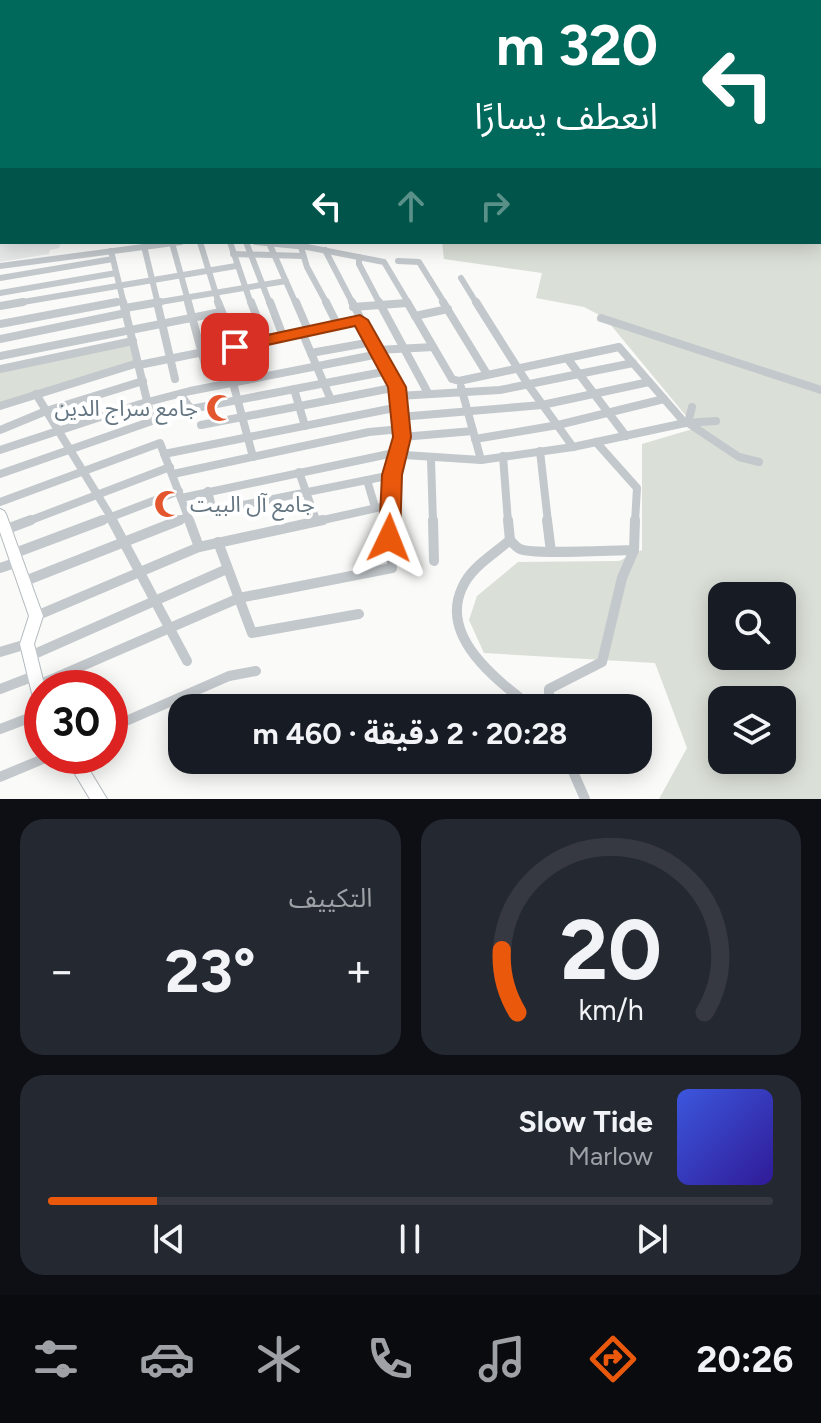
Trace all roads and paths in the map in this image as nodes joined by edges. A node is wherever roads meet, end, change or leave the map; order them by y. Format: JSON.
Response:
{"nodes":[{"id":1,"x":163,"y":244,"type":"edge"},
{"id":2,"x":172,"y":244,"type":"edge"},
{"id":3,"x":201,"y":244,"type":"edge"},
{"id":4,"x":230,"y":244,"type":"edge"},
{"id":5,"x":247,"y":244,"type":"edge"},
{"id":6,"x":270,"y":244,"type":"edge"},
{"id":7,"x":273,"y":244,"type":"edge"},
{"id":8,"x":144,"y":246,"type":"junction"},
{"id":9,"x":325,"y":250,"type":"junction"},
{"id":10,"x":302,"y":251,"type":"junction"},
{"id":11,"x":233,"y":254,"type":"junction"},
{"id":12,"x":112,"y":255,"type":"junction"},
{"id":13,"x":250,"y":255,"type":"junction"},
{"id":14,"x":275,"y":255,"type":"junction"},
{"id":15,"x":359,"y":257,"type":"junction"},
{"id":16,"x":398,"y":261,"type":"dead end"},
{"id":17,"x":15,"y":264,"type":"junction"},
{"id":18,"x":0,"y":266,"type":"edge"},
{"id":19,"x":236,"y":266,"type":"junction"},
{"id":20,"x":208,"y":270,"type":"junction"},
{"id":21,"x":116,"y":273,"type":"junction"},
{"id":22,"x":16,"y":275,"type":"junction"},
{"id":23,"x":180,"y":275,"type":"junction"},
{"id":24,"x":0,"y":278,"type":"edge"},
{"id":25,"x":461,"y":278,"type":"dead end"},
{"id":26,"x":150,"y":280,"type":"junction"},
{"id":27,"x":286,"y":281,"type":"junction"},
{"id":28,"x":261,"y":285,"type":"junction"},
{"id":29,"x":120,"y":286,"type":"junction"},
{"id":30,"x":244,"y":288,"type":"junction"},
{"id":31,"x":17,"y":290,"type":"junction"},
{"id":32,"x":0,"y":293,"type":"edge"},
{"id":33,"x":215,"y":294,"type":"junction"},
{"id":34,"x":186,"y":298,"type":"junction"},
{"id":35,"x":43,"y":299,"type":"junction"},
{"id":36,"x":19,"y":303,"type":"junction"},
{"id":37,"x":156,"y":303,"type":"junction"},
{"id":38,"x":407,"y":303,"type":"junction"},
{"id":39,"x":381,"y":304,"type":"junction"},
{"id":40,"x":0,"y":306,"type":"edge"},
{"id":41,"x":125,"y":307,"type":"junction"},
{"id":42,"x":353,"y":307,"type":"junction"},
{"id":43,"x":448,"y":309,"type":"junction"},
{"id":44,"x":221,"y":312,"type":"junction"},
{"id":45,"x":46,"y":315,"type":"junction"},
{"id":46,"x":415,"y":316,"type":"junction"},
{"id":47,"x":192,"y":318,"type":"junction"},
{"id":48,"x":601,"y":318,"type":"dead end"},
{"id":49,"x":360,"y":320,"type":"junction"},
{"id":50,"x":162,"y":323,"type":"junction"},
{"id":51,"x":0,"y":324,"type":"edge"},
{"id":52,"x":337,"y":324,"type":"junction"},
{"id":53,"x":130,"y":329,"type":"junction"},
{"id":54,"x":305,"y":331,"type":"junction"},
{"id":55,"x":283,"y":336,"type":"junction"},
{"id":56,"x":0,"y":339,"type":"edge"},
{"id":57,"x":266,"y":340,"type":"junction"},
{"id":58,"x":133,"y":341,"type":"junction"},
{"id":59,"x":235,"y":347,"type":"junction"},
{"id":60,"x":433,"y":347,"type":"junction"},
{"id":61,"x":376,"y":349,"type":"junction"},
{"id":62,"x":405,"y":349,"type":"junction"},
{"id":63,"x":311,"y":353,"type":"junction"},
{"id":64,"x":201,"y":354,"type":"junction"},
{"id":65,"x":0,"y":356,"type":"edge"},
{"id":66,"x":567,"y":358,"type":"junction"},
{"id":67,"x":170,"y":359,"type":"junction"},
{"id":68,"x":633,"y":363,"type":"junction"},
{"id":69,"x":139,"y":364,"type":"junction"},
{"id":70,"x":316,"y":366,"type":"junction"},
{"id":71,"x":244,"y":368,"type":"dead end"},
{"id":72,"x":518,"y":368,"type":"junction"},
{"id":73,"x":0,"y":369,"type":"edge"},
{"id":74,"x":388,"y":371,"type":"junction"},
{"id":75,"x":207,"y":372,"type":"dead end"},
{"id":76,"x":489,"y":374,"type":"junction"},
{"id":77,"x":580,"y":375,"type":"junction"},
{"id":78,"x":175,"y":379,"type":"dead end"},
{"id":79,"x":143,"y":381,"type":"junction"},
{"id":80,"x":459,"y":381,"type":"junction"},
{"id":81,"x":649,"y":382,"type":"junction"},
{"id":82,"x":233,"y":383,"type":"junction"},
{"id":83,"x":324,"y":384,"type":"junction"},
{"id":84,"x":529,"y":386,"type":"junction"},
{"id":85,"x":294,"y":389,"type":"junction"},
{"id":86,"x":500,"y":390,"type":"junction"},
{"id":87,"x":821,"y":390,"type":"edge"},
{"id":88,"x":398,"y":391,"type":"junction"},
{"id":89,"x":462,"y":392,"type":"junction"},
{"id":90,"x":428,"y":393,"type":"junction"},
{"id":91,"x":36,"y":394,"type":"junction"},
{"id":92,"x":180,"y":394,"type":"junction"},
{"id":93,"x":595,"y":395,"type":"junction"},
{"id":94,"x":664,"y":399,"type":"junction"},
{"id":95,"x":238,"y":400,"type":"junction"},
{"id":96,"x":331,"y":400,"type":"junction"},
{"id":97,"x":147,"y":403,"type":"junction"},
{"id":98,"x":542,"y":405,"type":"junction"},
{"id":99,"x":0,"y":406,"type":"edge"},
{"id":100,"x":692,"y":407,"type":"dead end"},
{"id":101,"x":299,"y":408,"type":"junction"},
{"id":102,"x":46,"y":411,"type":"junction"},
{"id":103,"x":400,"y":412,"type":"junction"},
{"id":104,"x":609,"y":412,"type":"junction"},
{"id":105,"x":468,"y":413,"type":"junction"},
{"id":106,"x":243,"y":419,"type":"junction"},
{"id":107,"x":716,"y":421,"type":"dead end"},
{"id":108,"x":687,"y":423,"type":"junction"},
{"id":109,"x":201,"y":425,"type":"dead end"},
{"id":110,"x":558,"y":425,"type":"junction"},
{"id":111,"x":305,"y":426,"type":"junction"},
{"id":112,"x":0,"y":430,"type":"edge"},
{"id":113,"x":59,"y":431,"type":"junction"},
{"id":114,"x":401,"y":433,"type":"junction"},
{"id":115,"x":474,"y":435,"type":"junction"},
{"id":116,"x":626,"y":436,"type":"junction"},
{"id":117,"x":249,"y":437,"type":"junction"},
{"id":118,"x":596,"y":442,"type":"junction"},
{"id":119,"x":573,"y":447,"type":"junction"},
{"id":120,"x":0,"y":450,"type":"edge"},
{"id":121,"x":70,"y":450,"type":"junction"},
{"id":122,"x":540,"y":451,"type":"junction"},
{"id":123,"x":164,"y":454,"type":"junction"},
{"id":124,"x":399,"y":454,"type":"junction"},
{"id":125,"x":503,"y":456,"type":"junction"},
{"id":126,"x":253,"y":457,"type":"junction"},
{"id":127,"x":431,"y":459,"type":"junction"},
{"id":128,"x":481,"y":460,"type":"junction"},
{"id":129,"x":759,"y":462,"type":"dead end"},
{"id":130,"x":171,"y":470,"type":"junction"},
{"id":131,"x":83,"y":471,"type":"junction"},
{"id":132,"x":299,"y":472,"type":"junction"},
{"id":133,"x":0,"y":474,"type":"edge"},
{"id":134,"x":392,"y":475,"type":"junction"},
{"id":135,"x":367,"y":480,"type":"junction"},
{"id":136,"x":208,"y":491,"type":"junction"},
{"id":137,"x":307,"y":492,"type":"junction"},
{"id":138,"x":95,"y":494,"type":"junction"},
{"id":139,"x":180,"y":494,"type":"junction"},
{"id":140,"x":0,"y":502,"type":"edge"},
{"id":141,"x":390,"y":505,"type":"junction"},
{"id":142,"x":375,"y":507,"type":"junction"},
{"id":143,"x":0,"y":514,"type":"edge"},
{"id":144,"x":111,"y":517,"type":"junction"},
{"id":145,"x":187,"y":517,"type":"junction"},
{"id":146,"x":316,"y":520,"type":"junction"},
{"id":147,"x":7,"y":529,"type":"junction"},
{"id":148,"x":124,"y":540,"type":"junction"},
{"id":149,"x":510,"y":540,"type":"junction"},
{"id":150,"x":218,"y":542,"type":"junction"},
{"id":151,"x":199,"y":547,"type":"junction"},
{"id":152,"x":520,"y":549,"type":"junction"},
{"id":153,"x":634,"y":550,"type":"junction"},
{"id":154,"x":498,"y":551,"type":"junction"},
{"id":155,"x":551,"y":552,"type":"junction"},
{"id":156,"x":16,"y":557,"type":"junction"},
{"id":157,"x":434,"y":561,"type":"dead end"},
{"id":158,"x":0,"y":568,"type":"edge"},
{"id":159,"x":227,"y":569,"type":"junction"},
{"id":160,"x":140,"y":572,"type":"junction"},
{"id":161,"x":25,"y":581,"type":"junction"},
{"id":162,"x":239,"y":598,"type":"junction"},
{"id":163,"x":154,"y":600,"type":"junction"},
{"id":164,"x":359,"y":614,"type":"dead end"},
{"id":165,"x":36,"y":616,"type":"junction"},
{"id":166,"x":169,"y":628,"type":"junction"},
{"id":167,"x":29,"y":650,"type":"junction"},
{"id":168,"x":0,"y":652,"type":"edge"},
{"id":169,"x":187,"y":661,"type":"dead end"},
{"id":170,"x":33,"y":670,"type":"edge"},
{"id":171,"x":63,"y":670,"type":"edge"},
{"id":172,"x":256,"y":671,"type":"dead end"},
{"id":173,"x":24,"y":684,"type":"edge"},
{"id":174,"x":0,"y":689,"type":"edge"},
{"id":175,"x":518,"y":694,"type":"edge"},
{"id":176,"x":549,"y":694,"type":"edge"},
{"id":177,"x":24,"y":720,"type":"edge"},
{"id":178,"x":128,"y":720,"type":"edge"},
{"id":179,"x":0,"y":729,"type":"edge"},
{"id":180,"x":24,"y":767,"type":"edge"},
{"id":181,"x":83,"y":774,"type":"edge"},
{"id":182,"x":574,"y":774,"type":"edge"},
{"id":183,"x":0,"y":777,"type":"edge"},
{"id":184,"x":99,"y":799,"type":"edge"},
{"id":185,"x":585,"y":799,"type":"edge"}],
"edges":[{"from":1,"to":8,"type":"street"},
{"from":2,"to":23,"type":"street"},
{"from":3,"to":20,"type":"street"},
{"from":4,"to":11,"type":"street"},
{"from":5,"to":13,"type":"street"},
{"from":6,"to":14,"type":"street"},
{"from":7,"to":10,"type":"street"},
{"from":8,"to":12,"type":"street"},
{"from":8,"to":26,"type":"street"},
{"from":9,"to":10,"type":"street"},
{"from":9,"to":15,"type":"street"},
{"from":9,"to":42,"type":"street"},
{"from":10,"to":14,"type":"street"},
{"from":10,"to":52,"type":"street"},
{"from":11,"to":13,"type":"street"},
{"from":11,"to":19,"type":"street"},
{"from":12,"to":17,"type":"street"},
{"from":12,"to":21,"type":"street"},
{"from":12,"to":22,"type":"street"},
{"from":13,"to":14,"type":"street"},
{"from":13,"to":28,"type":"street"},
{"from":14,"to":27,"type":"street"},
{"from":15,"to":38,"type":"street"},
{"from":15,"to":39,"type":"street"},
{"from":16,"to":43,"type":"street"},
{"from":17,"to":18,"type":"street"},
{"from":17,"to":22,"type":"street"},
{"from":19,"to":20,"type":"street"},
{"from":19,"to":30,"type":"street"},
{"from":20,"to":23,"type":"street"},
{"from":20,"to":33,"type":"street"},
{"from":21,"to":29,"type":"street"},
{"from":21,"to":31,"type":"street"},
{"from":22,"to":24,"type":"street"},
{"from":22,"to":31,"type":"street"},
{"from":23,"to":26,"type":"street"},
{"from":23,"to":34,"type":"street"},
{"from":25,"to":72,"type":"street"},
{"from":26,"to":29,"type":"street"},
{"from":26,"to":37,"type":"street"},
{"from":27,"to":28,"type":"street"},
{"from":27,"to":54,"type":"street"},
{"from":28,"to":30,"type":"street"},
{"from":28,"to":55,"type":"street"},
{"from":29,"to":35,"type":"street"},
{"from":29,"to":41,"type":"street"},
{"from":30,"to":33,"type":"street"},
{"from":30,"to":57,"type":"street"},
{"from":31,"to":32,"type":"street"},
{"from":31,"to":36,"type":"street"},
{"from":33,"to":34,"type":"street"},
{"from":33,"to":44,"type":"street"},
{"from":34,"to":37,"type":"street"},
{"from":34,"to":47,"type":"street"},
{"from":35,"to":36,"type":"street"},
{"from":35,"to":45,"type":"street"},
{"from":36,"to":40,"type":"street"},
{"from":37,"to":41,"type":"street"},
{"from":37,"to":50,"type":"street"},
{"from":38,"to":39,"type":"street"},
{"from":38,"to":46,"type":"street"},
{"from":39,"to":42,"type":"street"},
{"from":39,"to":62,"type":"street"},
{"from":41,"to":45,"type":"street"},
{"from":41,"to":53,"type":"street"},
{"from":41,"to":56,"type":"street"},
{"from":42,"to":49,"type":"street"},
{"from":43,"to":46,"type":"street"},
{"from":43,"to":76,"type":"street"},
{"from":44,"to":47,"type":"street"},
{"from":44,"to":59,"type":"street"},
{"from":45,"to":51,"type":"street"},
{"from":46,"to":60,"type":"street"},
{"from":47,"to":50,"type":"street"},
{"from":47,"to":64,"type":"street"},
{"from":48,"to":87,"type":"street"},
{"from":49,"to":52,"type":"street"},
{"from":49,"to":61,"type":"street"},
{"from":50,"to":53,"type":"street"},
{"from":50,"to":67,"type":"street"},
{"from":52,"to":54,"type":"street"},
{"from":53,"to":58,"type":"street"},
{"from":53,"to":65,"type":"street"},
{"from":54,"to":55,"type":"street"},
{"from":54,"to":63,"type":"street"},
{"from":55,"to":57,"type":"street"},
{"from":57,"to":59,"type":"street"},
{"from":58,"to":69,"type":"street"},
{"from":58,"to":73,"type":"street"},
{"from":59,"to":64,"type":"street"},
{"from":59,"to":71,"type":"street"},
{"from":60,"to":62,"type":"street"},
{"from":60,"to":80,"type":"street"},
{"from":61,"to":62,"type":"street"},
{"from":61,"to":63,"type":"street"},
{"from":61,"to":70,"type":"street"},
{"from":61,"to":74,"type":"street"},
{"from":62,"to":90,"type":"street"},
{"from":63,"to":70,"type":"street"},
{"from":64,"to":67,"type":"street"},
{"from":64,"to":75,"type":"street"},
{"from":66,"to":68,"type":"street"},
{"from":66,"to":72,"type":"street"},
{"from":66,"to":77,"type":"street"},
{"from":67,"to":69,"type":"street"},
{"from":67,"to":78,"type":"street"},
{"from":68,"to":77,"type":"street"},
{"from":68,"to":81,"type":"street"},
{"from":69,"to":79,"type":"street"},
{"from":69,"to":91,"type":"street"},
{"from":70,"to":82,"type":"street"},
{"from":70,"to":83,"type":"street"},
{"from":72,"to":76,"type":"street"},
{"from":72,"to":84,"type":"street"},
{"from":74,"to":83,"type":"street"},
{"from":74,"to":88,"type":"street"},
{"from":76,"to":80,"type":"street"},
{"from":76,"to":86,"type":"street"},
{"from":77,"to":84,"type":"street"},
{"from":77,"to":93,"type":"street"},
{"from":79,"to":97,"type":"street"},
{"from":79,"to":102,"type":"street"},
{"from":80,"to":89,"type":"street"},
{"from":81,"to":93,"type":"street"},
{"from":81,"to":94,"type":"street"},
{"from":82,"to":92,"type":"street"},
{"from":82,"to":95,"type":"street"},
{"from":83,"to":85,"type":"street"},
{"from":83,"to":96,"type":"street"},
{"from":84,"to":86,"type":"street"},
{"from":84,"to":98,"type":"street"},
{"from":85,"to":95,"type":"street"},
{"from":85,"to":101,"type":"street"},
{"from":86,"to":89,"type":"street"},
{"from":88,"to":90,"type":"street"},
{"from":88,"to":96,"type":"street"},
{"from":88,"to":103,"type":"street"},
{"from":89,"to":90,"type":"street"},
{"from":89,"to":105,"type":"street"},
{"from":91,"to":99,"type":"street"},
{"from":91,"to":102,"type":"street"},
{"from":92,"to":95,"type":"street"},
{"from":92,"to":97,"type":"street"},
{"from":93,"to":98,"type":"street"},
{"from":93,"to":104,"type":"street"},
{"from":94,"to":104,"type":"street"},
{"from":94,"to":108,"type":"street"},
{"from":95,"to":106,"type":"street"},
{"from":96,"to":101,"type":"street"},
{"from":97,"to":113,"type":"street"},
{"from":97,"to":121,"type":"street"},
{"from":98,"to":105,"type":"street"},
{"from":98,"to":110,"type":"street"},
{"from":100,"to":108,"type":"street"},
{"from":101,"to":106,"type":"street"},
{"from":101,"to":111,"type":"street"},
{"from":102,"to":112,"type":"street"},
{"from":102,"to":113,"type":"street"},
{"from":103,"to":105,"type":"street"},
{"from":103,"to":111,"type":"street"},
{"from":103,"to":114,"type":"street"},
{"from":104,"to":110,"type":"street"},
{"from":104,"to":116,"type":"street"},
{"from":105,"to":115,"type":"street"},
{"from":106,"to":109,"type":"street"},
{"from":106,"to":117,"type":"street"},
{"from":107,"to":108,"type":"street"},
{"from":108,"to":116,"type":"street"},
{"from":108,"to":129,"type":"street"},
{"from":110,"to":115,"type":"street"},
{"from":110,"to":119,"type":"street"},
{"from":111,"to":117,"type":"street"},
{"from":113,"to":120,"type":"street"},
{"from":113,"to":121,"type":"street"},
{"from":114,"to":115,"type":"street"},
{"from":114,"to":124,"type":"street"},
{"from":114,"to":126,"type":"street"},
{"from":115,"to":128,"type":"street"},
{"from":116,"to":118,"type":"street"},
{"from":117,"to":123,"type":"street"},
{"from":117,"to":126,"type":"street"},
{"from":118,"to":119,"type":"street"},
{"from":118,"to":153,"type":"street"},
{"from":119,"to":122,"type":"street"},
{"from":121,"to":131,"type":"street"},
{"from":121,"to":133,"type":"street"},
{"from":122,"to":125,"type":"street"},
{"from":122,"to":155,"type":"street"},
{"from":123,"to":130,"type":"street"},
{"from":123,"to":131,"type":"street"},
{"from":124,"to":127,"type":"street"},
{"from":124,"to":132,"type":"street"},
{"from":124,"to":134,"type":"street"},
{"from":125,"to":128,"type":"street"},
{"from":125,"to":149,"type":"street"},
{"from":126,"to":130,"type":"street"},
{"from":127,"to":128,"type":"street"},
{"from":127,"to":157,"type":"street"},
{"from":130,"to":138,"type":"street"},
{"from":130,"to":139,"type":"street"},
{"from":131,"to":138,"type":"street"},
{"from":131,"to":140,"type":"street"},
{"from":132,"to":136,"type":"street"},
{"from":132,"to":137,"type":"street"},
{"from":134,"to":135,"type":"street"},
{"from":134,"to":141,"type":"street"},
{"from":135,"to":137,"type":"street"},
{"from":135,"to":142,"type":"street"},
{"from":136,"to":137,"type":"street"},
{"from":136,"to":139,"type":"street"},
{"from":137,"to":146,"type":"street"},
{"from":138,"to":144,"type":"street"},
{"from":138,"to":147,"type":"street"},
{"from":139,"to":144,"type":"street"},
{"from":139,"to":145,"type":"street"},
{"from":141,"to":142,"type":"street"},
{"from":141,"to":162,"type":"street"},
{"from":142,"to":146,"type":"street"},
{"from":143,"to":147,"type":"street"},
{"from":144,"to":148,"type":"street"},
{"from":144,"to":156,"type":"street"},
{"from":145,"to":148,"type":"street"},
{"from":145,"to":151,"type":"street"},
{"from":146,"to":150,"type":"street"},
{"from":147,"to":156,"type":"street"},
{"from":148,"to":160,"type":"street"},
{"from":148,"to":161,"type":"street"},
{"from":149,"to":152,"type":"street"},
{"from":149,"to":154,"type":"street"},
{"from":150,"to":151,"type":"street"},
{"from":150,"to":159,"type":"street"},
{"from":151,"to":160,"type":"street"},
{"from":152,"to":154,"type":"street"},
{"from":152,"to":155,"type":"street"},
{"from":153,"to":155,"type":"street"},
{"from":153,"to":176,"type":"street"},
{"from":154,"to":175,"type":"street"},
{"from":156,"to":158,"type":"street"},
{"from":156,"to":161,"type":"street"},
{"from":159,"to":162,"type":"street"},
{"from":159,"to":163,"type":"street"},
{"from":160,"to":163,"type":"street"},
{"from":160,"to":165,"type":"street"},
{"from":161,"to":165,"type":"street"},
{"from":162,"to":164,"type":"street"},
{"from":162,"to":166,"type":"street"},
{"from":163,"to":166,"type":"street"},
{"from":163,"to":167,"type":"street"},
{"from":165,"to":167,"type":"street"},
{"from":166,"to":169,"type":"street"},
{"from":166,"to":171,"type":"street"},
{"from":167,"to":168,"type":"street"},
{"from":167,"to":170,"type":"street"},
{"from":172,"to":178,"type":"street"},
{"from":173,"to":174,"type":"street"},
{"from":177,"to":179,"type":"street"},
{"from":180,"to":183,"type":"street"},
{"from":181,"to":184,"type":"street"},
{"from":182,"to":185,"type":"street"}]}
